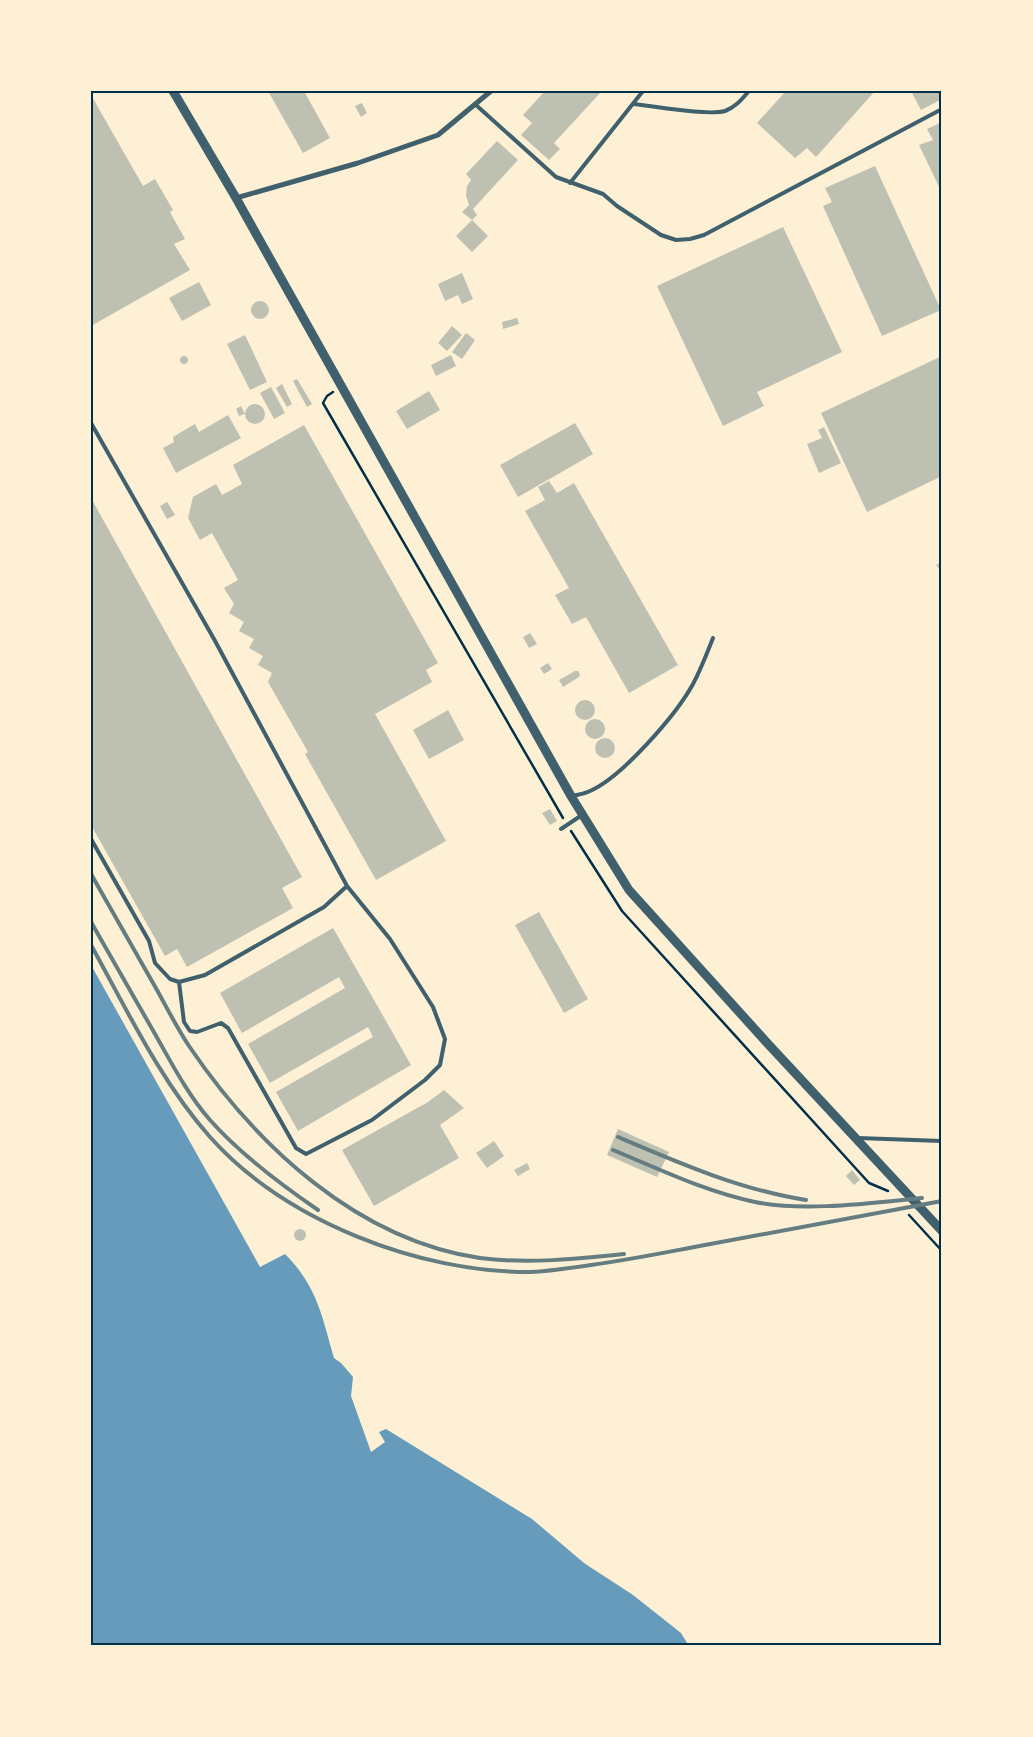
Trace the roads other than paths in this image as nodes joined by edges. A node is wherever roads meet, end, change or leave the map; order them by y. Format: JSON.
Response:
{"nodes":[{"id":1,"x":173,"y":91,"type":"edge"},
{"id":2,"x":491,"y":91,"type":"edge"},
{"id":3,"x":643,"y":91,"type":"edge"},
{"id":4,"x":749,"y":91,"type":"edge"},
{"id":5,"x":633,"y":104,"type":"junction"},
{"id":6,"x":476,"y":105,"type":"junction"},
{"id":7,"x":942,"y":109,"type":"edge"},
{"id":8,"x":570,"y":183,"type":"junction"},
{"id":9,"x":236,"y":198,"type":"junction"},
{"id":10,"x":91,"y":423,"type":"edge"},
{"id":11,"x":713,"y":638,"type":"dead end"},
{"id":12,"x":571,"y":796,"type":"junction"},
{"id":13,"x":582,"y":815,"type":"junction"},
{"id":14,"x":561,"y":829,"type":"dead end"},
{"id":15,"x":91,"y":839,"type":"edge"},
{"id":16,"x":347,"y":886,"type":"junction"},
{"id":17,"x":180,"y":982,"type":"junction"},
{"id":18,"x":856,"y":1138,"type":"junction"},
{"id":19,"x":942,"y":1141,"type":"edge"},
{"id":20,"x":942,"y":1231,"type":"edge"}],
"edges":[{"from":1,"to":9,"type":"street"},
{"from":2,"to":6,"type":"street"},
{"from":3,"to":5,"type":"lane"},
{"from":4,"to":5,"type":"lane"},
{"from":5,"to":8,"type":"lane"},
{"from":6,"to":8,"type":"lane"},
{"from":6,"to":9,"type":"street"},
{"from":7,"to":8,"type":"lane"},
{"from":9,"to":12,"type":"street"},
{"from":10,"to":16,"type":"lane"},
{"from":11,"to":12,"type":"lane"},
{"from":12,"to":13,"type":"street"},
{"from":13,"to":14,"type":"lane"},
{"from":13,"to":18,"type":"street"},
{"from":15,"to":17,"type":"lane"},
{"from":16,"to":17,"type":"lane"},
{"from":16,"to":17,"type":"lane"},
{"from":18,"to":19,"type":"lane"},
{"from":18,"to":20,"type":"street"}]}
